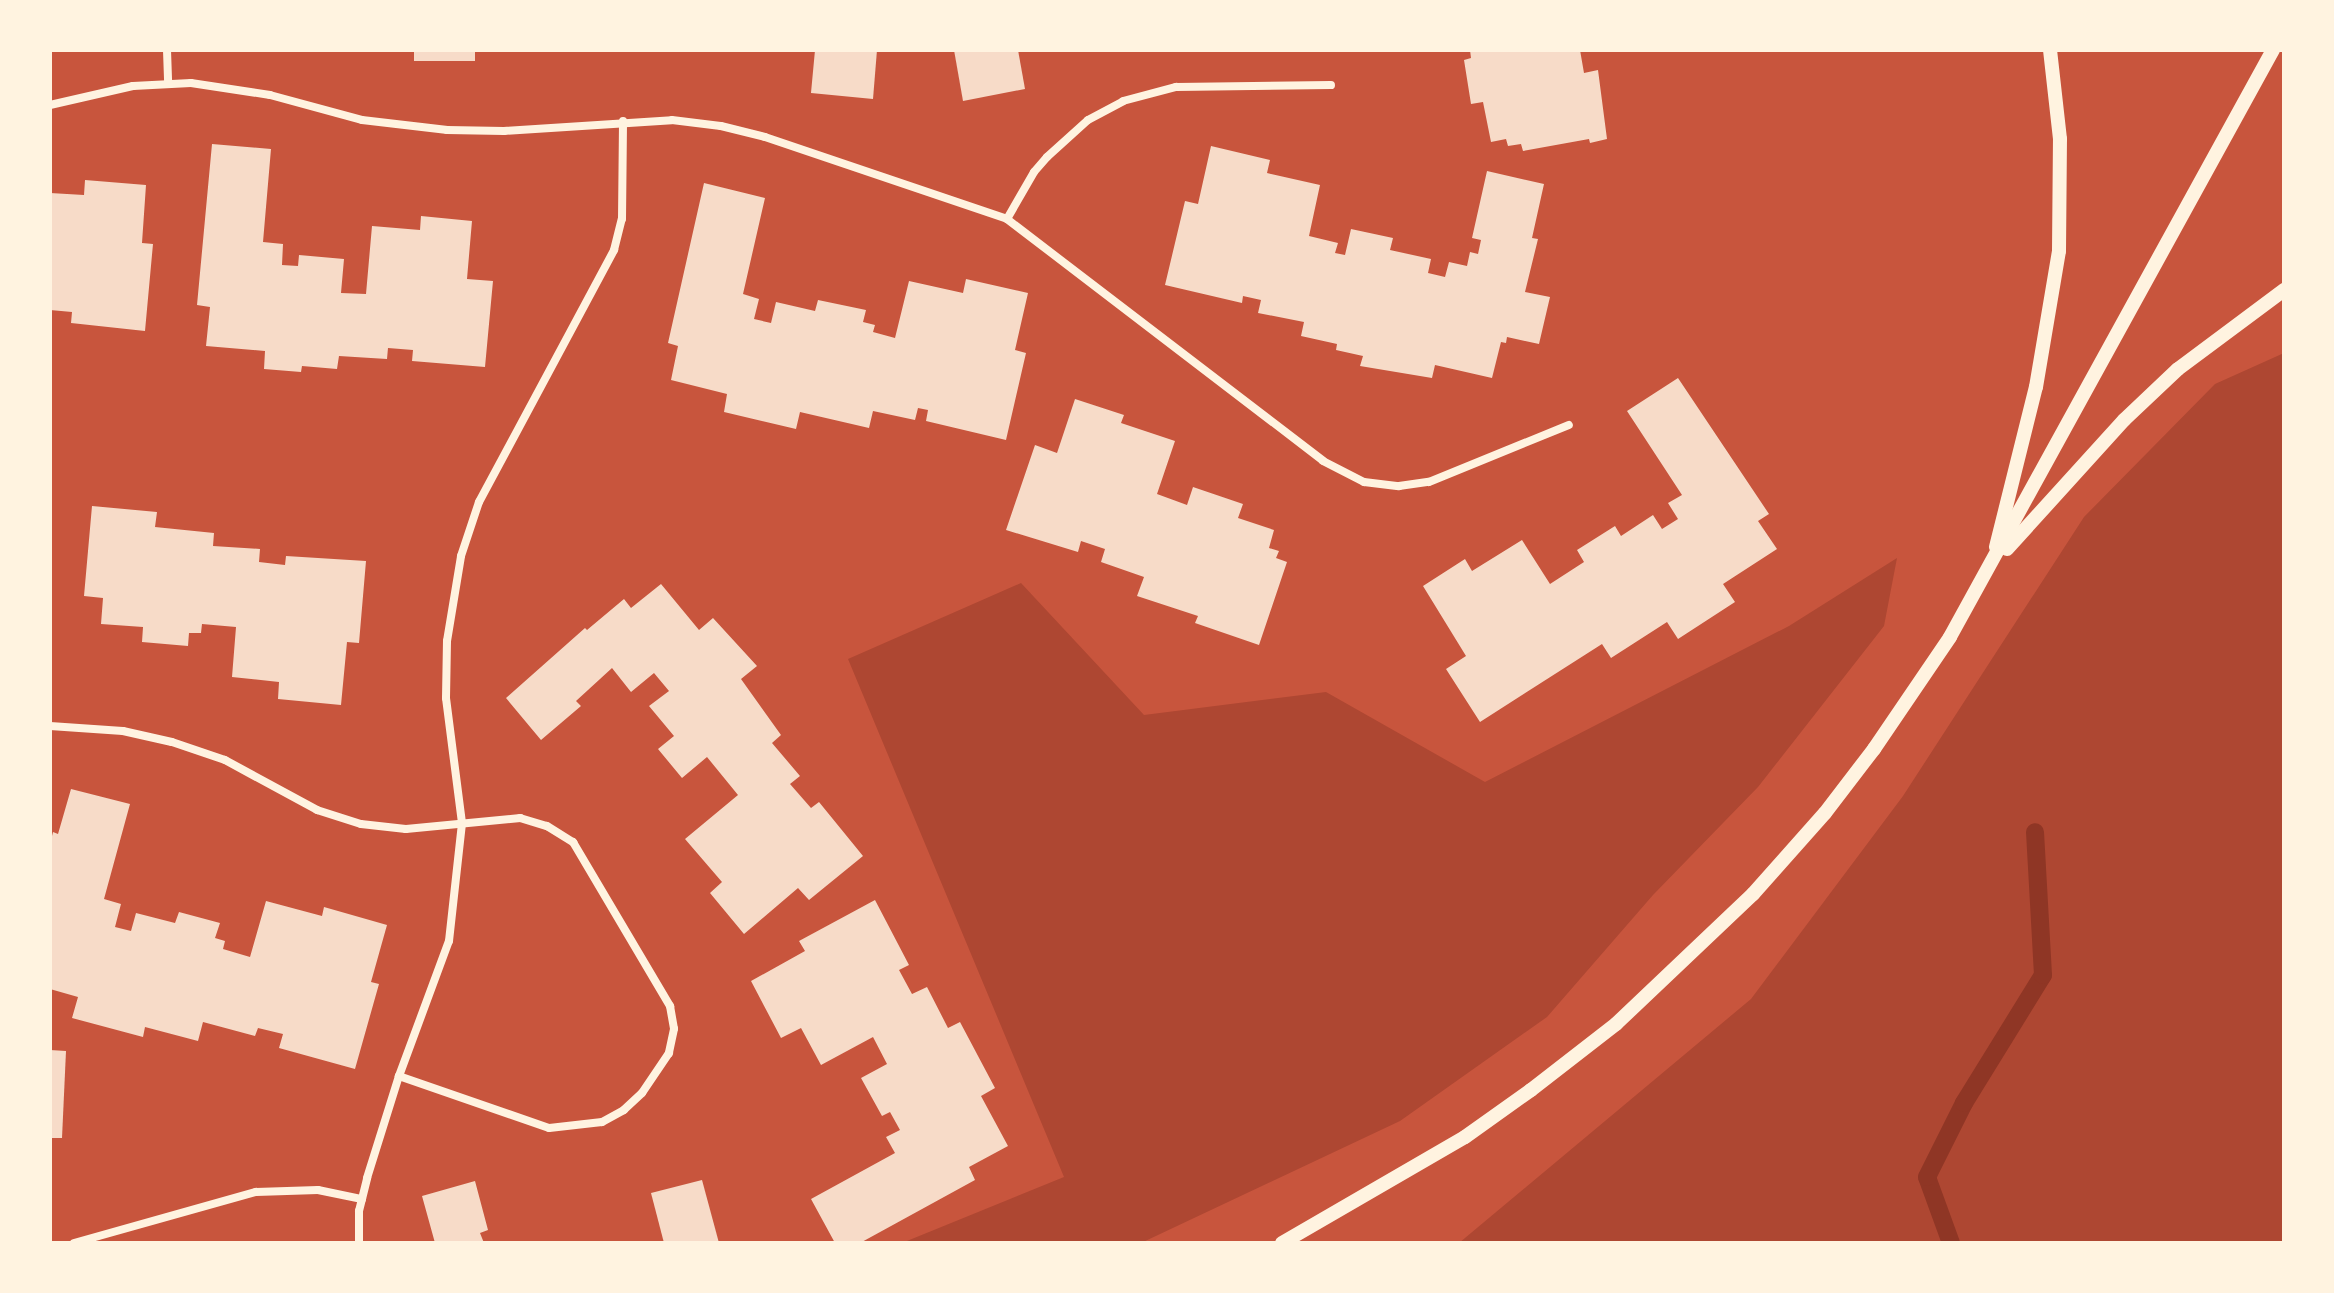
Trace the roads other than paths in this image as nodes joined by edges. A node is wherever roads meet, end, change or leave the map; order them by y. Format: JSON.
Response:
{"nodes":[{"id":1,"x":167,"y":50,"type":"edge"},
{"id":2,"x":2050,"y":50,"type":"edge"},
{"id":3,"x":2273,"y":50,"type":"edge"},
{"id":4,"x":168,"y":83,"type":"junction"},
{"id":5,"x":1331,"y":85,"type":"dead end"},
{"id":6,"x":50,"y":105,"type":"edge"},
{"id":7,"x":623,"y":121,"type":"junction"},
{"id":8,"x":1007,"y":219,"type":"junction"},
{"id":9,"x":2284,"y":290,"type":"edge"},
{"id":10,"x":1569,"y":425,"type":"dead end"},
{"id":11,"x":1991,"y":567,"type":"junction"},
{"id":12,"x":50,"y":726,"type":"edge"},
{"id":13,"x":462,"y":823,"type":"junction"},
{"id":14,"x":399,"y":1076,"type":"junction"},
{"id":15,"x":362,"y":1199,"type":"junction"},
{"id":16,"x":74,"y":1243,"type":"edge"},
{"id":17,"x":359,"y":1243,"type":"edge"},
{"id":18,"x":1282,"y":1243,"type":"edge"}],
"edges":[{"from":1,"to":4,"type":"street"},
{"from":2,"to":11,"type":"street"},
{"from":3,"to":11,"type":"street"},
{"from":4,"to":6,"type":"street"},
{"from":4,"to":7,"type":"street"},
{"from":5,"to":8,"type":"street"},
{"from":7,"to":8,"type":"street"},
{"from":7,"to":13,"type":"street"},
{"from":8,"to":10,"type":"street"},
{"from":9,"to":11,"type":"street"},
{"from":11,"to":18,"type":"street"},
{"from":12,"to":13,"type":"street"},
{"from":13,"to":14,"type":"street"},
{"from":13,"to":14,"type":"street"},
{"from":14,"to":15,"type":"street"},
{"from":15,"to":16,"type":"street"},
{"from":15,"to":17,"type":"street"}]}
